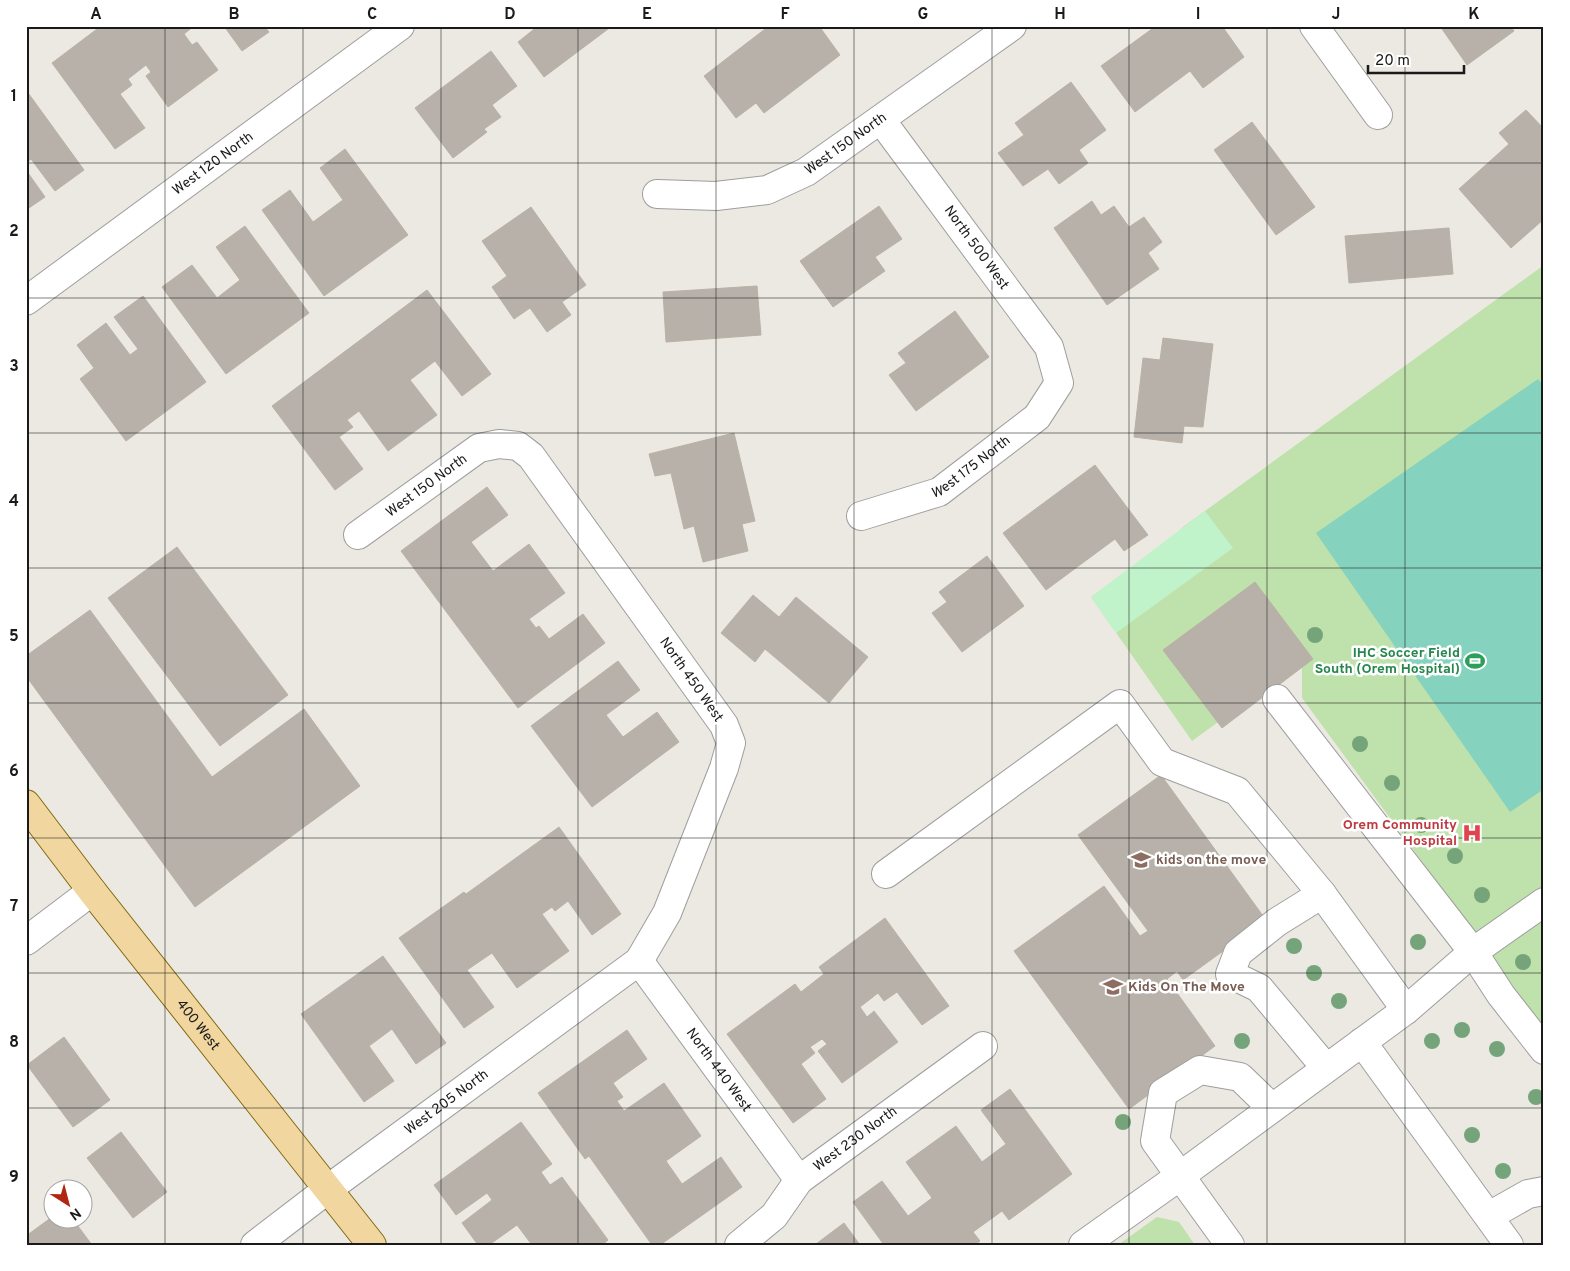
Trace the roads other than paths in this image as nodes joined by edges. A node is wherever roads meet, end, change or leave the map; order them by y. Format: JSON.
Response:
{"nodes":[{"id":1,"x":400,"y":26,"type":"edge"},
{"id":2,"x":1012,"y":26,"type":"edge"},
{"id":3,"x":1314,"y":26,"type":"edge"},
{"id":4,"x":1378,"y":115,"type":"dead end"},
{"id":5,"x":881,"y":120,"type":"junction"},
{"id":6,"x":657,"y":194,"type":"dead end"},
{"id":7,"x":26,"y":301,"type":"edge"},
{"id":8,"x":1059,"y":383,"type":"joint"},
{"id":9,"x":499,"y":444,"type":"joint"},
{"id":10,"x":861,"y":516,"type":"dead end"},
{"id":11,"x":358,"y":535,"type":"dead end"},
{"id":12,"x":1277,"y":699,"type":"dead end"},
{"id":13,"x":26,"y":804,"type":"edge"},
{"id":14,"x":886,"y":874,"type":"dead end"},
{"id":15,"x":92,"y":892,"type":"junction"},
{"id":16,"x":1322,"y":894,"type":"junction"},
{"id":17,"x":1544,"y":902,"type":"edge"},
{"id":18,"x":26,"y":941,"type":"edge"},
{"id":19,"x":1473,"y":952,"type":"junction"},
{"id":20,"x":639,"y":961,"type":"junction"},
{"id":21,"x":1406,"y":1010,"type":"junction"},
{"id":22,"x":1362,"y":1042,"type":"junction"},
{"id":23,"x":983,"y":1046,"type":"dead end"},
{"id":24,"x":1544,"y":1050,"type":"edge"},
{"id":25,"x":1326,"y":1068,"type":"junction"},
{"id":26,"x":1272,"y":1108,"type":"junction"},
{"id":27,"x":1180,"y":1176,"type":"junction"},
{"id":28,"x":799,"y":1180,"type":"junction"},
{"id":29,"x":328,"y":1188,"type":"junction"},
{"id":30,"x":1544,"y":1191,"type":"edge"},
{"id":31,"x":1489,"y":1216,"type":"junction"},
{"id":32,"x":255,"y":1245,"type":"edge"},
{"id":33,"x":372,"y":1245,"type":"edge"},
{"id":34,"x":739,"y":1245,"type":"edge"},
{"id":35,"x":1083,"y":1245,"type":"edge"},
{"id":36,"x":1230,"y":1245,"type":"edge"},
{"id":37,"x":1509,"y":1245,"type":"edge"}],
"edges":[{"from":1,"to":7,"type":"street","name":"West 120 North"},
{"from":2,"to":5,"type":"street","name":"West 150 North"},
{"from":3,"to":4,"type":"street"},
{"from":5,"to":6,"type":"street","name":"West 150 North"},
{"from":5,"to":8,"type":"street","name":"North 500 West"},
{"from":8,"to":10,"type":"street","name":"West 175 North"},
{"from":9,"to":11,"type":"street","name":"West 150 North"},
{"from":9,"to":20,"type":"street","name":"North 450 West"},
{"from":12,"to":19,"type":"street"},
{"from":13,"to":15,"type":"main road","name":"400 West"},
{"from":14,"to":16,"type":"street"},
{"from":15,"to":18,"type":"street"},
{"from":15,"to":29,"type":"main road","name":"400 West"},
{"from":16,"to":21,"type":"street"},
{"from":16,"to":25,"type":"street"},
{"from":17,"to":19,"type":"street"},
{"from":19,"to":21,"type":"street"},
{"from":19,"to":24,"type":"street"},
{"from":20,"to":28,"type":"street","name":"North 440 West"},
{"from":20,"to":29,"type":"street","name":"West 205 North"},
{"from":21,"to":22,"type":"street"},
{"from":22,"to":25,"type":"street"},
{"from":22,"to":31,"type":"street"},
{"from":23,"to":28,"type":"street","name":"West 230 North"},
{"from":25,"to":26,"type":"street"},
{"from":26,"to":27,"type":"street"},
{"from":26,"to":27,"type":"street"},
{"from":27,"to":35,"type":"street"},
{"from":27,"to":36,"type":"street"},
{"from":28,"to":34,"type":"street","name":"West 230 North"},
{"from":29,"to":32,"type":"street","name":"West 205 North"},
{"from":29,"to":33,"type":"main road","name":"400 West"},
{"from":30,"to":31,"type":"street"},
{"from":31,"to":37,"type":"street"}]}
